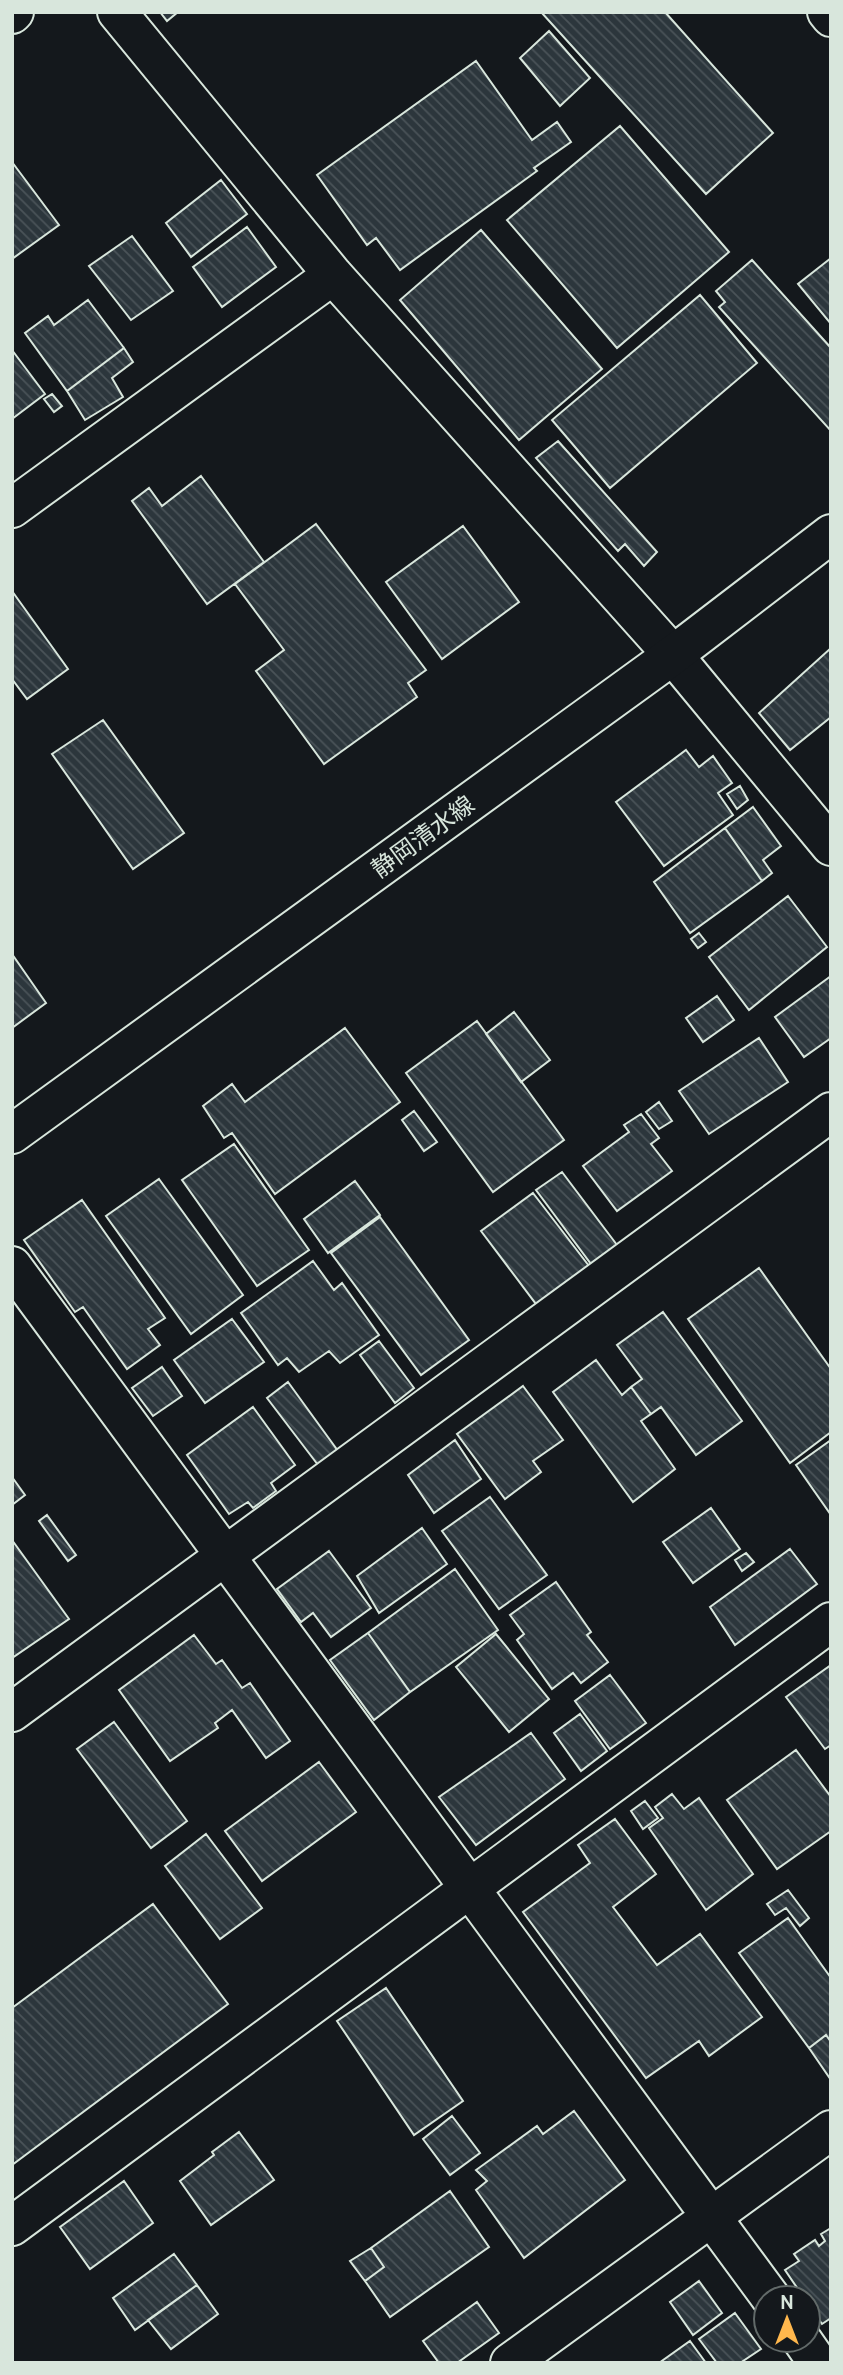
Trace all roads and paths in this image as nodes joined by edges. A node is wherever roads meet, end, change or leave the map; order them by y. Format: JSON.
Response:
{"nodes":[{"id":1,"x":117,"y":12,"type":"edge"},
{"id":2,"x":827,"y":12,"type":"edge"},
{"id":3,"x":831,"y":17,"type":"edge"},
{"id":4,"x":333,"y":275,"type":"junction"},
{"id":5,"x":12,"y":508,"type":"edge"},
{"id":6,"x":831,"y":534,"type":"edge"},
{"id":7,"x":673,"y":655,"type":"junction"},
{"id":8,"x":831,"y":846,"type":"edge"},
{"id":9,"x":831,"y":1112,"type":"edge"},
{"id":10,"x":12,"y":1134,"type":"edge"},
{"id":11,"x":12,"y":1266,"type":"edge"},
{"id":12,"x":227,"y":1555,"type":"junction"},
{"id":13,"x":831,"y":1622,"type":"edge"},
{"id":14,"x":12,"y":1712,"type":"edge"},
{"id":15,"x":471,"y":1889,"type":"junction"},
{"id":16,"x":831,"y":2130,"type":"edge"},
{"id":17,"x":711,"y":2217,"type":"junction"},
{"id":18,"x":12,"y":2226,"type":"edge"},
{"id":19,"x":761,"y":2284,"type":"edge"},
{"id":20,"x":510,"y":2363,"type":"edge"}],
"edges":[{"from":1,"to":4,"type":"street"},
{"from":2,"to":3,"type":"street"},
{"from":4,"to":5,"type":"street"},
{"from":4,"to":7,"type":"street"},
{"from":6,"to":7,"type":"street","name":"静岡清水線"},
{"from":7,"to":8,"type":"street"},
{"from":7,"to":10,"type":"street","name":"静岡清水線"},
{"from":9,"to":12,"type":"street"},
{"from":11,"to":12,"type":"street"},
{"from":12,"to":14,"type":"street"},
{"from":12,"to":15,"type":"street"},
{"from":13,"to":15,"type":"street"},
{"from":15,"to":17,"type":"street"},
{"from":15,"to":18,"type":"street"},
{"from":16,"to":17,"type":"street"},
{"from":17,"to":19,"type":"street"},
{"from":17,"to":20,"type":"street"}]}
